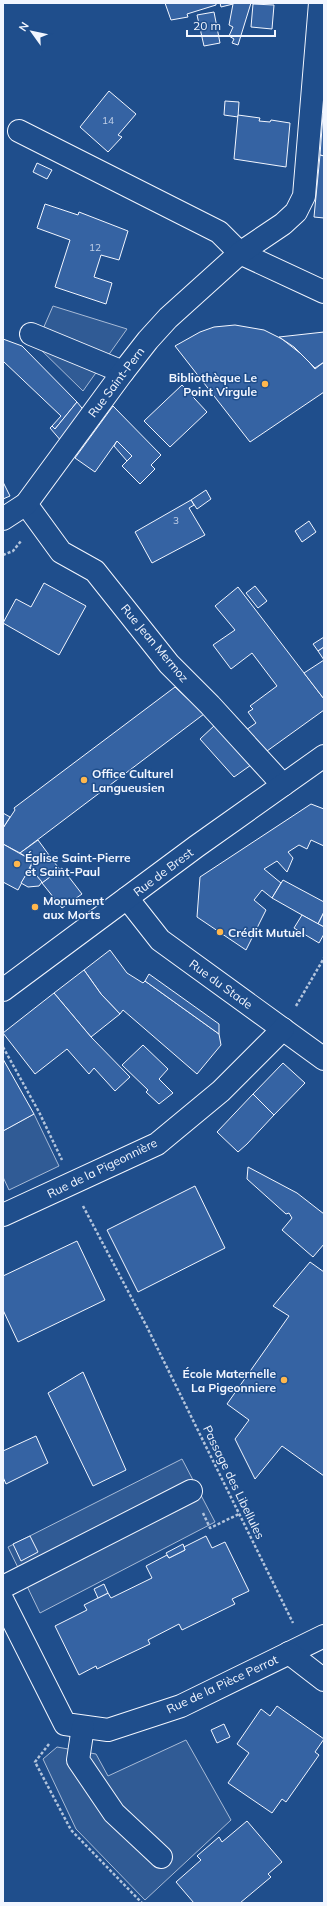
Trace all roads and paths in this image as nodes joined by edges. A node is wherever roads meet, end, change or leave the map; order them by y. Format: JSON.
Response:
{"nodes":[{"id":1,"x":320,"y":3,"type":"edge"},
{"id":2,"x":19,"y":131,"type":"dead end"},
{"id":3,"x":240,"y":253,"type":"junction"},
{"id":4,"x":324,"y":292,"type":"edge"},
{"id":5,"x":30,"y":334,"type":"dead end"},
{"id":6,"x":123,"y":372,"type":"junction"},
{"id":7,"x":26,"y":504,"type":"junction"},
{"id":8,"x":3,"y":519,"type":"edge"},
{"id":9,"x":324,"y":756,"type":"edge"},
{"id":10,"x":283,"y":785,"type":"junction"},
{"id":11,"x":127,"y":898,"type":"junction"},
{"id":12,"x":324,"y":958,"type":"edge"},
{"id":13,"x":3,"y":990,"type":"edge"},
{"id":14,"x":283,"y":1029,"type":"junction"},
{"id":15,"x":324,"y":1060,"type":"edge"},
{"id":16,"x":3,"y":1215,"type":"edge"},
{"id":17,"x":147,"y":1327,"type":"dead end"},
{"id":18,"x":191,"y":1491,"type":"joint"},
{"id":19,"x":239,"y":1514,"type":"junction"},
{"id":20,"x":3,"y":1587,"type":"edge"},
{"id":21,"x":3,"y":1601,"type":"edge"},
{"id":22,"x":324,"y":1636,"type":"edge"},
{"id":23,"x":296,"y":1649,"type":"junction"},
{"id":24,"x":324,"y":1680,"type":"edge"},
{"id":25,"x":74,"y":1725,"type":"junction"},
{"id":26,"x":161,"y":1856,"type":"dead end"},
{"id":27,"x":142,"y":1903,"type":"edge"}],
"edges":[{"from":1,"to":3,"type":"street","name":"Rue Saint-Pern"},
{"from":2,"to":3,"type":"street"},
{"from":3,"to":4,"type":"street"},
{"from":3,"to":6,"type":"street","name":"Rue Saint-Pern"},
{"from":5,"to":6,"type":"street"},
{"from":6,"to":7,"type":"street","name":"Rue Saint-Pern"},
{"from":7,"to":8,"type":"street","name":"Rue Saint-Pern"},
{"from":7,"to":10,"type":"street","name":"Rue Jean Mermoz"},
{"from":9,"to":10,"type":"street","name":"Rue de Brest"},
{"from":10,"to":11,"type":"street","name":"Rue de Brest"},
{"from":11,"to":13,"type":"street","name":"Rue de Brest"},
{"from":11,"to":14,"type":"street","name":"Rue du Stade"},
{"from":12,"to":14,"type":"path"},
{"from":14,"to":15,"type":"street","name":"Rue du Stade"},
{"from":14,"to":16,"type":"street","name":"Rue de la Pigeonnière"},
{"from":17,"to":19,"type":"path","name":"Passage des Libellules"},
{"from":18,"to":19,"type":"path"},
{"from":18,"to":20,"type":"street"},
{"from":19,"to":23,"type":"path","name":"Passage des Libellules"},
{"from":21,"to":25,"type":"street"},
{"from":22,"to":23,"type":"street","name":"Rue de la Pièce Perrot"},
{"from":23,"to":24,"type":"street"},
{"from":23,"to":25,"type":"street","name":"Rue de la Pièce Perrot"},
{"from":25,"to":26,"type":"street"},
{"from":25,"to":27,"type":"path"}]}
